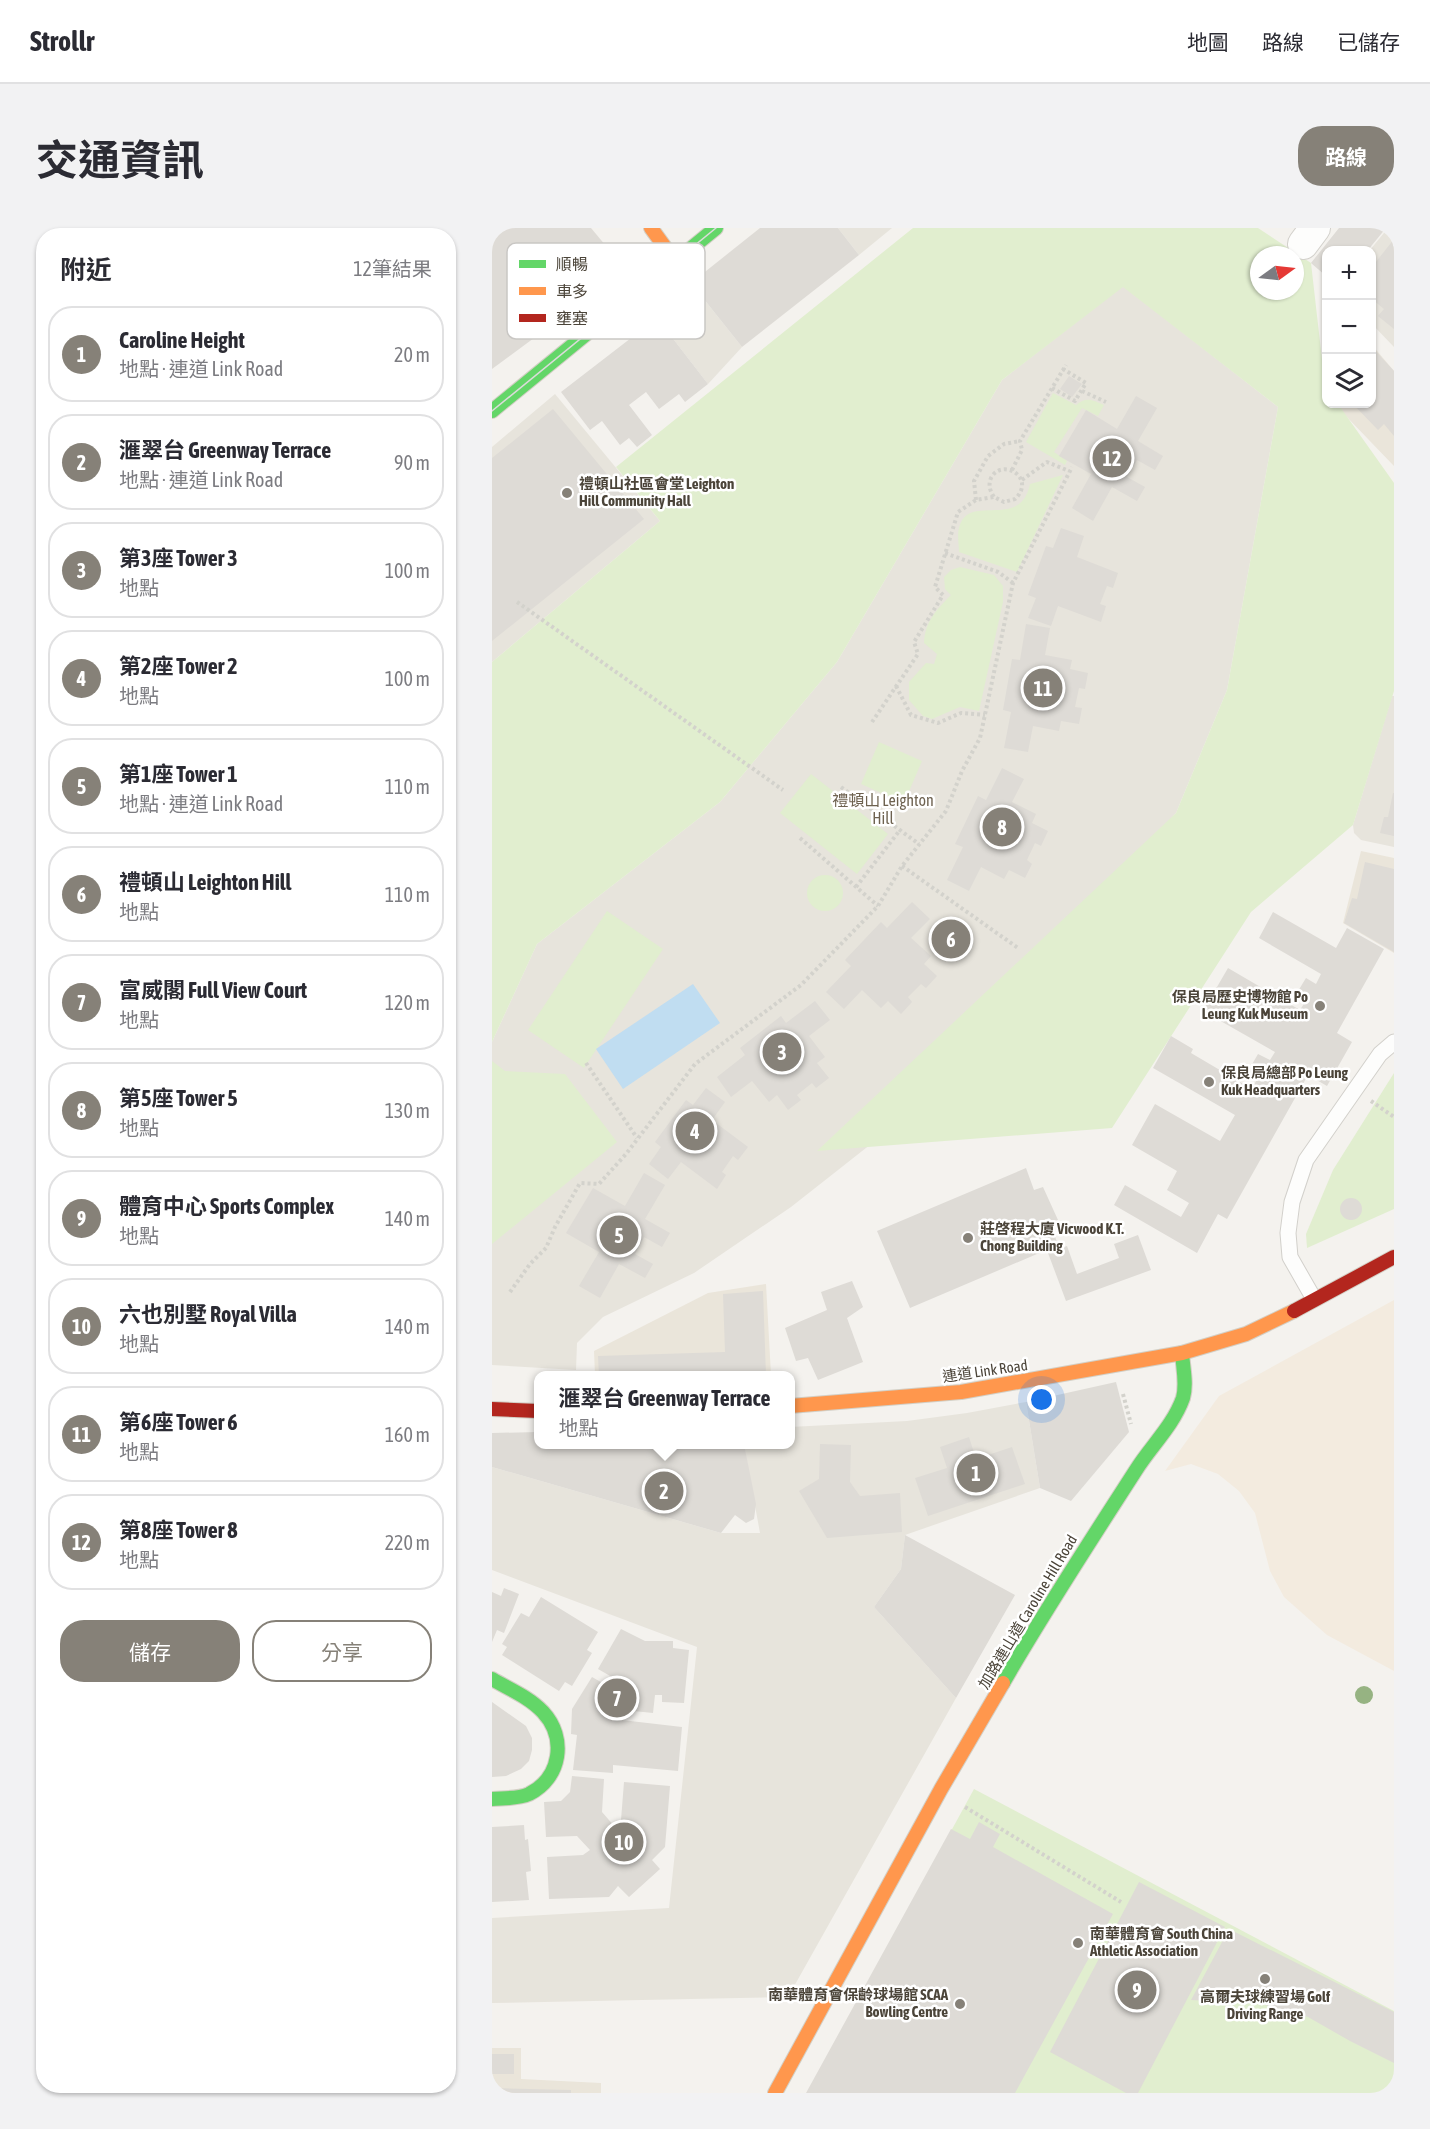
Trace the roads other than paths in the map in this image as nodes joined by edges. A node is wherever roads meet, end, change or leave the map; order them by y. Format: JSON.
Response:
{"nodes":[{"id":1,"x":651,"y":228,"type":"edge"},
{"id":2,"x":716,"y":228,"type":"edge"},
{"id":3,"x":662,"y":243,"type":"edge"},
{"id":4,"x":697,"y":243,"type":"edge"},
{"id":5,"x":580,"y":339,"type":"edge"},
{"id":6,"x":492,"y":411,"type":"edge"},
{"id":7,"x":1394,"y":1042,"type":"edge"},
{"id":8,"x":1394,"y":1257,"type":"edge"},
{"id":9,"x":1314,"y":1299,"type":"junction"},
{"id":10,"x":1182,"y":1353,"type":"junction"},
{"id":11,"x":795,"y":1406,"type":"edge"},
{"id":12,"x":492,"y":1408,"type":"edge"},
{"id":13,"x":534,"y":1411,"type":"edge"},
{"id":14,"x":492,"y":1679,"type":"edge"},
{"id":15,"x":492,"y":1799,"type":"edge"},
{"id":16,"x":775,"y":2093,"type":"edge"}],
"edges":[{"from":1,"to":3,"type":"street"},
{"from":2,"to":4,"type":"street"},
{"from":5,"to":6,"type":"street"},
{"from":7,"to":9,"type":"lane"},
{"from":8,"to":9,"type":"street"},
{"from":9,"to":10,"type":"street"},
{"from":10,"to":11,"type":"street","name":"連道 Link Road"},
{"from":10,"to":16,"type":"street","name":"加路連山道 Caroline Hill Road"},
{"from":12,"to":13,"type":"street"},
{"from":14,"to":15,"type":"street"}]}
